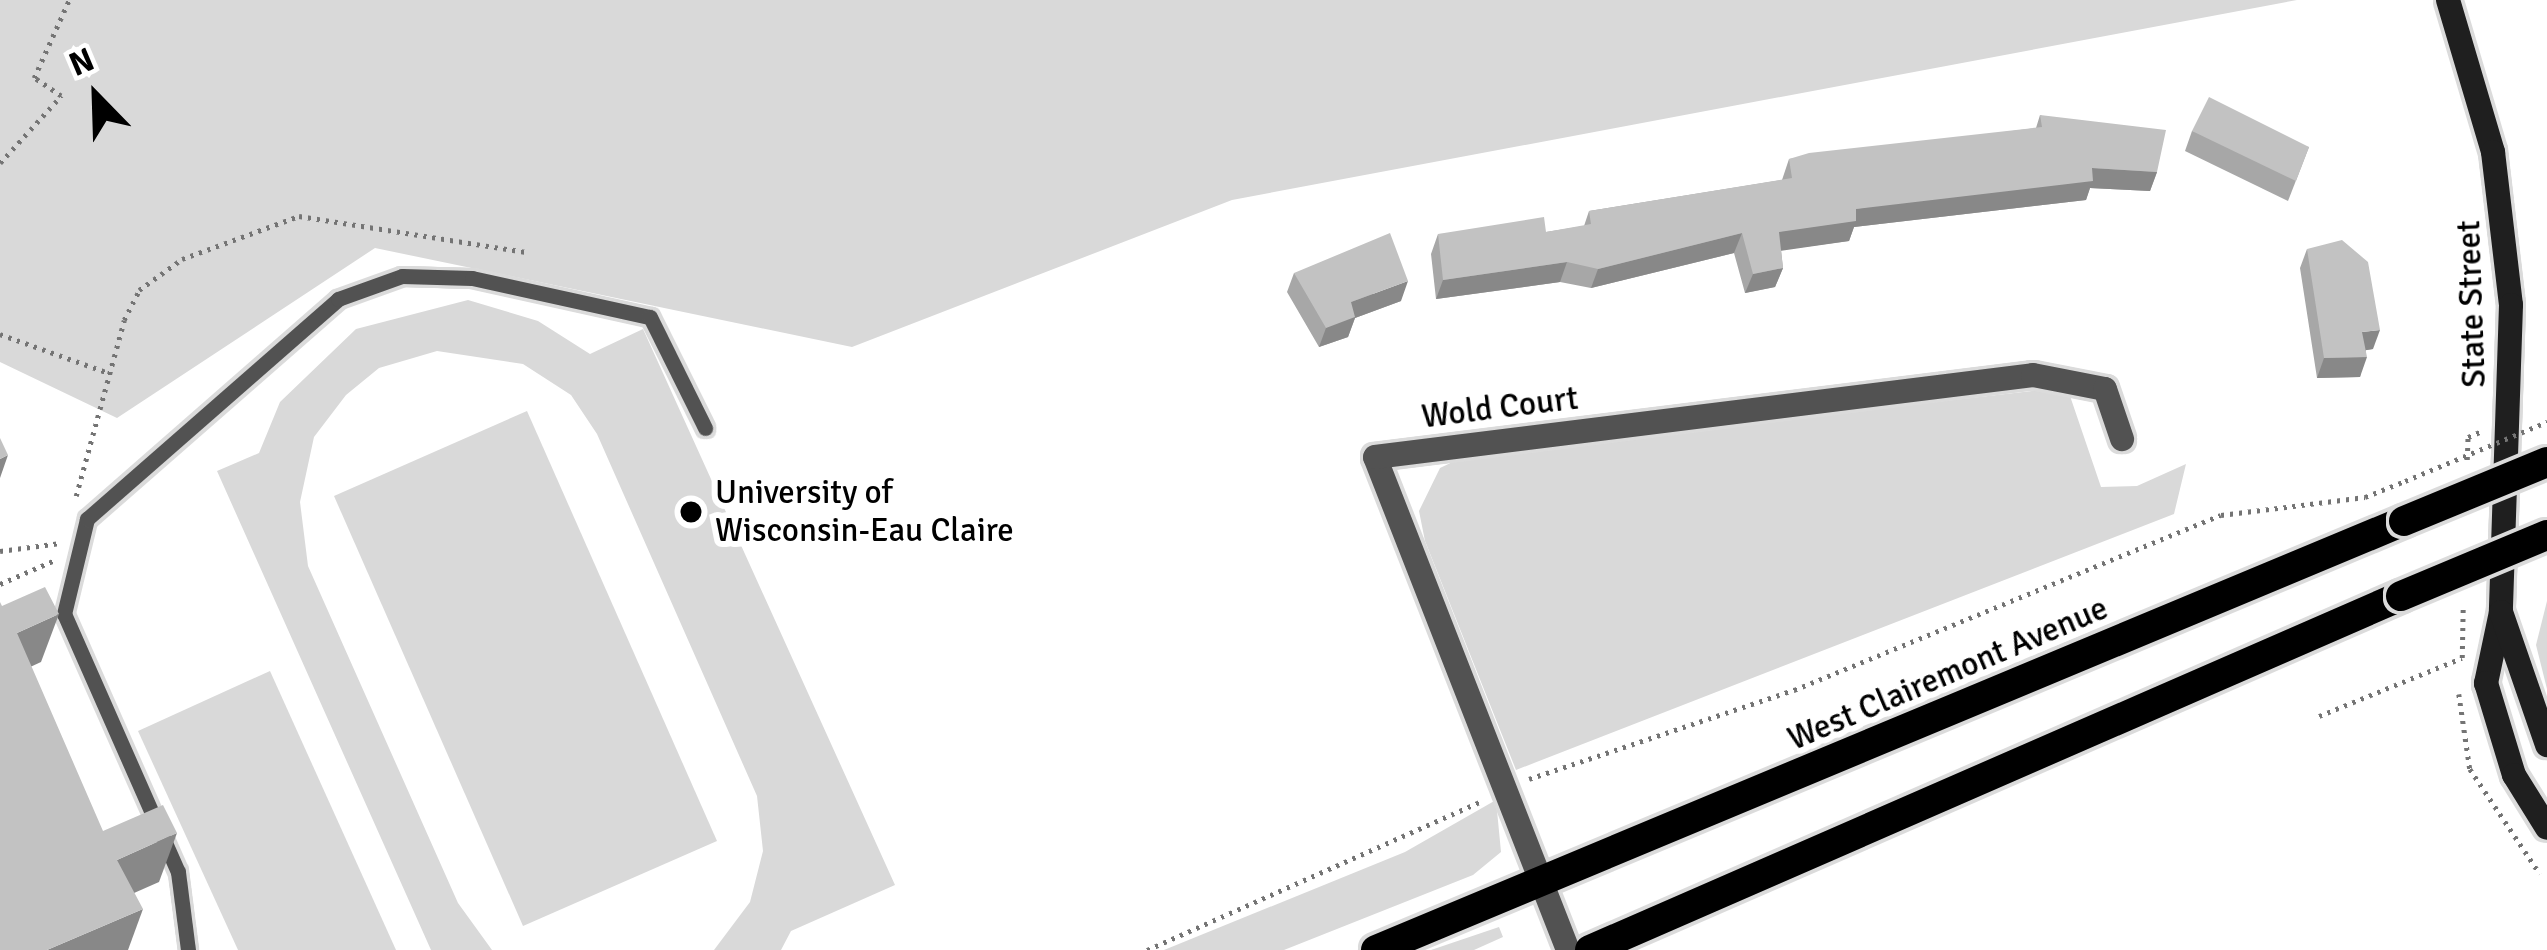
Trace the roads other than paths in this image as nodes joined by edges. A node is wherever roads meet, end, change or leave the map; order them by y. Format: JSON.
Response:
{"nodes":[{"id":1,"x":2448,"y":0,"type":"edge"},
{"id":2,"x":705,"y":428,"type":"dead end"},
{"id":3,"x":2122,"y":439,"type":"dead end"},
{"id":4,"x":2547,"y":462,"type":"edge"},
{"id":5,"x":2547,"y":536,"type":"edge"},
{"id":6,"x":64,"y":602,"type":"junction"},
{"id":7,"x":43,"y":611,"type":"edge"},
{"id":8,"x":2501,"y":612,"type":"junction"},
{"id":9,"x":2547,"y":745,"type":"edge"},
{"id":10,"x":2547,"y":829,"type":"edge"},
{"id":11,"x":1541,"y":884,"type":"junction"},
{"id":12,"x":188,"y":950,"type":"edge"},
{"id":13,"x":1376,"y":950,"type":"edge"},
{"id":14,"x":1568,"y":950,"type":"edge"},
{"id":15,"x":1590,"y":950,"type":"edge"}],
"edges":[{"from":1,"to":8,"type":"main road","name":"State Street"},
{"from":2,"to":6,"type":"lane"},
{"from":3,"to":11,"type":"street","name":"Wold Court"},
{"from":4,"to":11,"type":"main road","name":"West Clairemont Avenue","bridge":true},
{"from":5,"to":15,"type":"main road","bridge":true},
{"from":6,"to":7,"type":"lane"},
{"from":6,"to":12,"type":"lane"},
{"from":8,"to":9,"type":"main road","name":"State Street"},
{"from":8,"to":10,"type":"main road","name":"State Street"},
{"from":11,"to":13,"type":"main road","name":"West Clairemont Avenue"},
{"from":11,"to":14,"type":"street","name":"Wold Court"}]}
